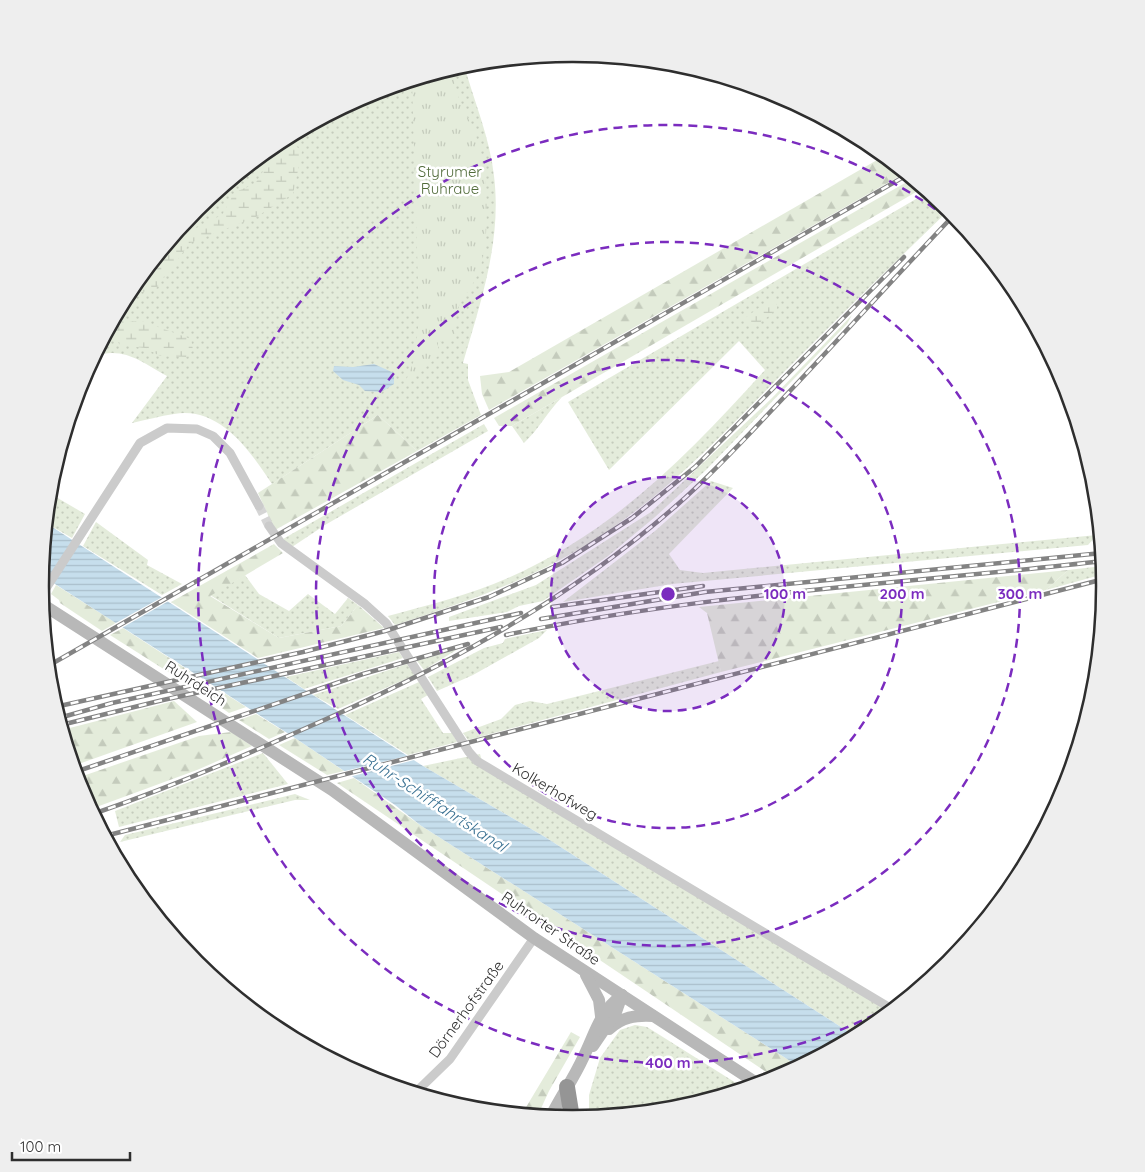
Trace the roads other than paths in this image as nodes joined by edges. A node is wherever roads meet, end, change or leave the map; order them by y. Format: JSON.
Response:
{"nodes":[{"id":1,"x":257,"y":502,"type":"tunnel mouth"},
{"id":2,"x":269,"y":526,"type":"tunnel mouth"},
{"id":3,"x":49,"y":584,"type":"edge"},
{"id":4,"x":50,"y":609,"type":"edge"},
{"id":5,"x":332,"y":790,"type":"joint"},
{"id":6,"x":534,"y":938,"type":"junction"},
{"id":7,"x":583,"y":972,"type":"junction"},
{"id":8,"x":622,"y":995,"type":"junction"},
{"id":9,"x":886,"y":1005,"type":"edge"},
{"id":10,"x":601,"y":1016,"type":"junction"},
{"id":11,"x":653,"y":1016,"type":"junction"},
{"id":12,"x":603,"y":1034,"type":"junction"},
{"id":13,"x":584,"y":1057,"type":"junction"},
{"id":14,"x":750,"y":1079,"type":"edge"},
{"id":15,"x":421,"y":1087,"type":"edge"},
{"id":16,"x":567,"y":1087,"type":"junction"},
{"id":17,"x":555,"y":1110,"type":"edge"},
{"id":18,"x":571,"y":1110,"type":"edge"}],
"edges":[{"from":1,"to":3,"type":"street"},
{"from":2,"to":9,"type":"street","name":"Kolkerhofweg"},
{"from":4,"to":5,"type":"main road","name":"Ruhrdeich"},
{"from":5,"to":6,"type":"main road","name":"Ruhrorter Straße"},
{"from":6,"to":7,"type":"main road","name":"Ruhrorter Straße"},
{"from":6,"to":15,"type":"street","name":"Dörnerhofstraße"},
{"from":7,"to":8,"type":"main road","name":"Ruhrorter Straße"},
{"from":7,"to":10,"type":"main road"},
{"from":8,"to":10,"type":"main road"},
{"from":8,"to":11,"type":"main road","name":"Ruhrorter Straße"},
{"from":8,"to":12,"type":"main road"},
{"from":10,"to":13,"type":"main road"},
{"from":11,"to":12,"type":"main road"},
{"from":11,"to":14,"type":"main road","name":"Ruhrorter Straße"},
{"from":12,"to":13,"type":"main road"},
{"from":13,"to":16,"type":"main road"},
{"from":16,"to":17,"type":"main road"},
{"from":16,"to":18,"type":"highway"}]}
